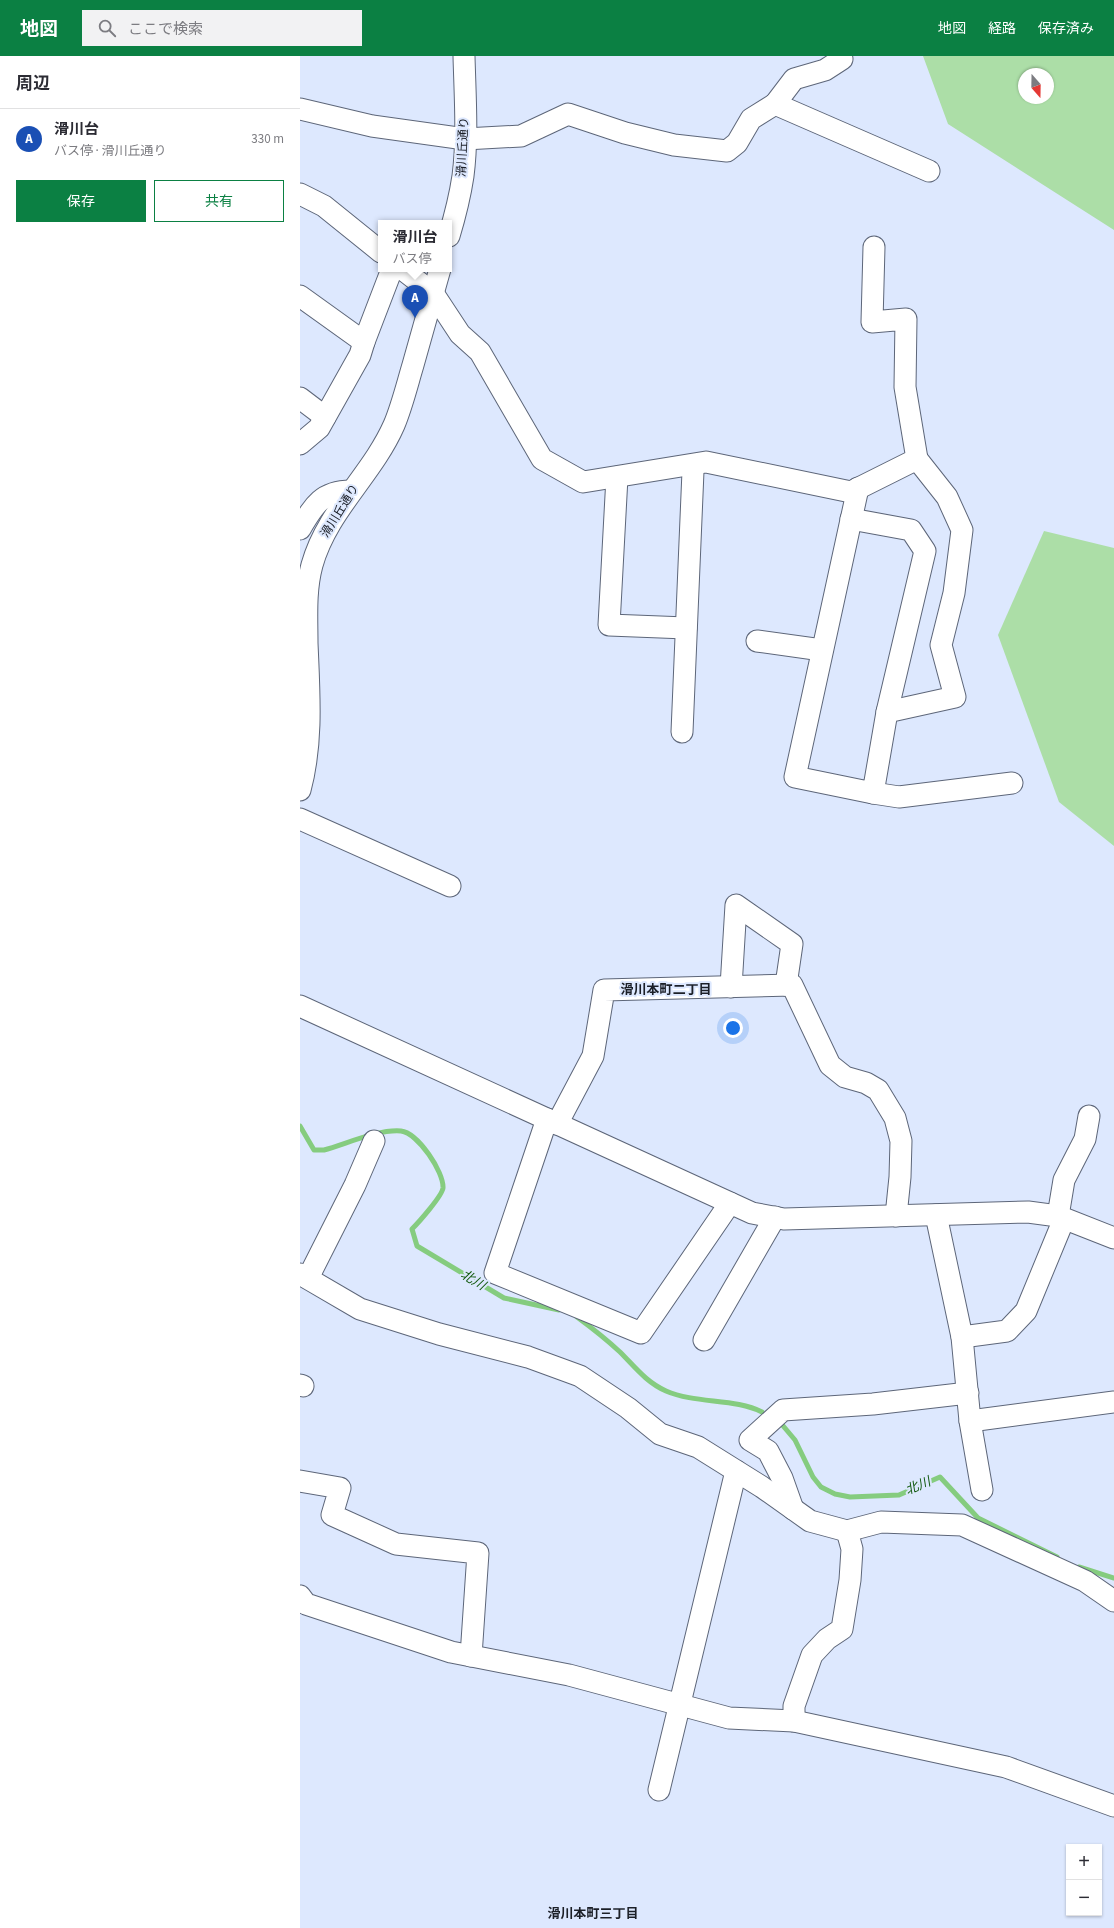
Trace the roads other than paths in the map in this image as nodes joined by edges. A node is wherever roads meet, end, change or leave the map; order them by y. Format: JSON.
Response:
{"nodes":[{"id":1,"x":464,"y":56,"type":"edge"},
{"id":2,"x":839,"y":56,"type":"edge"},
{"id":3,"x":775,"y":104,"type":"junction"},
{"id":4,"x":300,"y":109,"type":"edge"},
{"id":5,"x":465,"y":139,"type":"junction"},
{"id":6,"x":929,"y":171,"type":"dead end"},
{"id":7,"x":300,"y":194,"type":"edge"},
{"id":8,"x":452,"y":224,"type":"edge"},
{"id":9,"x":874,"y":248,"type":"dead end"},
{"id":10,"x":378,"y":250,"type":"edge"},
{"id":11,"x":391,"y":272,"type":"edge"},
{"id":12,"x":406,"y":272,"type":"edge"},
{"id":13,"x":439,"y":272,"type":"edge"},
{"id":14,"x":433,"y":293,"type":"junction"},
{"id":15,"x":300,"y":296,"type":"edge"},
{"id":16,"x":364,"y":342,"type":"junction"},
{"id":17,"x":300,"y":398,"type":"edge"},
{"id":18,"x":325,"y":417,"type":"junction"},
{"id":19,"x":300,"y":444,"type":"edge"},
{"id":20,"x":917,"y":459,"type":"junction"},
{"id":21,"x":693,"y":471,"type":"dead end"},
{"id":22,"x":617,"y":477,"type":"junction"},
{"id":23,"x":858,"y":488,"type":"junction"},
{"id":24,"x":352,"y":491,"type":"junction"},
{"id":25,"x":851,"y":520,"type":"junction"},
{"id":26,"x":300,"y":529,"type":"edge"},
{"id":27,"x":686,"y":628,"type":"junction"},
{"id":28,"x":757,"y":641,"type":"dead end"},
{"id":29,"x":822,"y":650,"type":"junction"},
{"id":30,"x":887,"y":712,"type":"junction"},
{"id":31,"x":682,"y":732,"type":"dead end"},
{"id":32,"x":1012,"y":783,"type":"dead end"},
{"id":33,"x":300,"y":790,"type":"edge"},
{"id":34,"x":873,"y":793,"type":"junction"},
{"id":35,"x":300,"y":818,"type":"edge"},
{"id":36,"x":450,"y":886,"type":"dead end"},
{"id":37,"x":786,"y":985,"type":"junction"},
{"id":38,"x":731,"y":987,"type":"junction"},
{"id":39,"x":300,"y":1006,"type":"edge"},
{"id":40,"x":1089,"y":1116,"type":"dead end"},
{"id":41,"x":552,"y":1121,"type":"junction"},
{"id":42,"x":374,"y":1141,"type":"dead end"},
{"id":43,"x":730,"y":1203,"type":"junction"},
{"id":44,"x":936,"y":1215,"type":"junction"},
{"id":45,"x":896,"y":1216,"type":"junction"},
{"id":46,"x":775,"y":1217,"type":"junction"},
{"id":47,"x":1061,"y":1217,"type":"junction"},
{"id":48,"x":1114,"y":1238,"type":"edge"},
{"id":49,"x":304,"y":1276,"type":"edge"},
{"id":50,"x":962,"y":1337,"type":"junction"},
{"id":51,"x":704,"y":1340,"type":"dead end"},
{"id":52,"x":968,"y":1393,"type":"junction"},
{"id":53,"x":1114,"y":1402,"type":"edge"},
{"id":54,"x":970,"y":1421,"type":"junction"},
{"id":55,"x":736,"y":1470,"type":"junction"},
{"id":56,"x":300,"y":1480,"type":"edge"},
{"id":57,"x":982,"y":1490,"type":"dead end"},
{"id":58,"x":793,"y":1510,"type":"junction"},
{"id":59,"x":847,"y":1531,"type":"junction"},
{"id":60,"x":300,"y":1596,"type":"edge"},
{"id":61,"x":1114,"y":1601,"type":"edge"},
{"id":62,"x":470,"y":1656,"type":"junction"},
{"id":63,"x":679,"y":1705,"type":"junction"},
{"id":64,"x":794,"y":1721,"type":"junction"},
{"id":65,"x":659,"y":1790,"type":"dead end"},
{"id":66,"x":1114,"y":1806,"type":"edge"}],
"edges":[{"from":1,"to":5,"type":"street","name":"滑川丘通り"},
{"from":2,"to":3,"type":"street"},
{"from":3,"to":5,"type":"street"},
{"from":3,"to":6,"type":"street"},
{"from":4,"to":5,"type":"street"},
{"from":5,"to":8,"type":"street","name":"滑川丘通り"},
{"from":7,"to":10,"type":"street"},
{"from":9,"to":20,"type":"street"},
{"from":11,"to":16,"type":"street"},
{"from":12,"to":14,"type":"street"},
{"from":13,"to":14,"type":"street","name":"滑川丘通り"},
{"from":14,"to":22,"type":"street"},
{"from":14,"to":24,"type":"street","name":"滑川丘通り"},
{"from":15,"to":16,"type":"street"},
{"from":16,"to":18,"type":"street"},
{"from":17,"to":18,"type":"street"},
{"from":18,"to":19,"type":"street"},
{"from":20,"to":23,"type":"street"},
{"from":20,"to":30,"type":"street"},
{"from":21,"to":27,"type":"street"},
{"from":22,"to":23,"type":"street"},
{"from":22,"to":27,"type":"street"},
{"from":23,"to":25,"type":"street"},
{"from":24,"to":26,"type":"street"},
{"from":24,"to":33,"type":"street","name":"滑川丘通り"},
{"from":25,"to":29,"type":"street"},
{"from":25,"to":30,"type":"street"},
{"from":27,"to":31,"type":"street"},
{"from":28,"to":29,"type":"street"},
{"from":29,"to":34,"type":"street"},
{"from":30,"to":34,"type":"street"},
{"from":32,"to":34,"type":"street"},
{"from":35,"to":36,"type":"street"},
{"from":37,"to":38,"type":"street"},
{"from":37,"to":38,"type":"street"},
{"from":37,"to":45,"type":"street"},
{"from":38,"to":41,"type":"street"},
{"from":39,"to":41,"type":"street"},
{"from":40,"to":47,"type":"street"},
{"from":41,"to":43,"type":"street"},
{"from":41,"to":43,"type":"street"},
{"from":42,"to":49,"type":"street"},
{"from":43,"to":46,"type":"street"},
{"from":44,"to":45,"type":"street"},
{"from":44,"to":47,"type":"street"},
{"from":44,"to":50,"type":"street"},
{"from":45,"to":46,"type":"street"},
{"from":46,"to":51,"type":"street"},
{"from":47,"to":48,"type":"street"},
{"from":47,"to":50,"type":"street"},
{"from":49,"to":55,"type":"street"},
{"from":50,"to":52,"type":"street"},
{"from":52,"to":54,"type":"street"},
{"from":52,"to":58,"type":"street"},
{"from":53,"to":54,"type":"street"},
{"from":54,"to":57,"type":"street"},
{"from":55,"to":58,"type":"street"},
{"from":55,"to":63,"type":"street"},
{"from":56,"to":62,"type":"street"},
{"from":58,"to":59,"type":"street"},
{"from":59,"to":61,"type":"street"},
{"from":59,"to":64,"type":"street"},
{"from":60,"to":62,"type":"street"},
{"from":62,"to":63,"type":"street"},
{"from":63,"to":64,"type":"street"},
{"from":63,"to":65,"type":"street"},
{"from":64,"to":66,"type":"street"}]}
